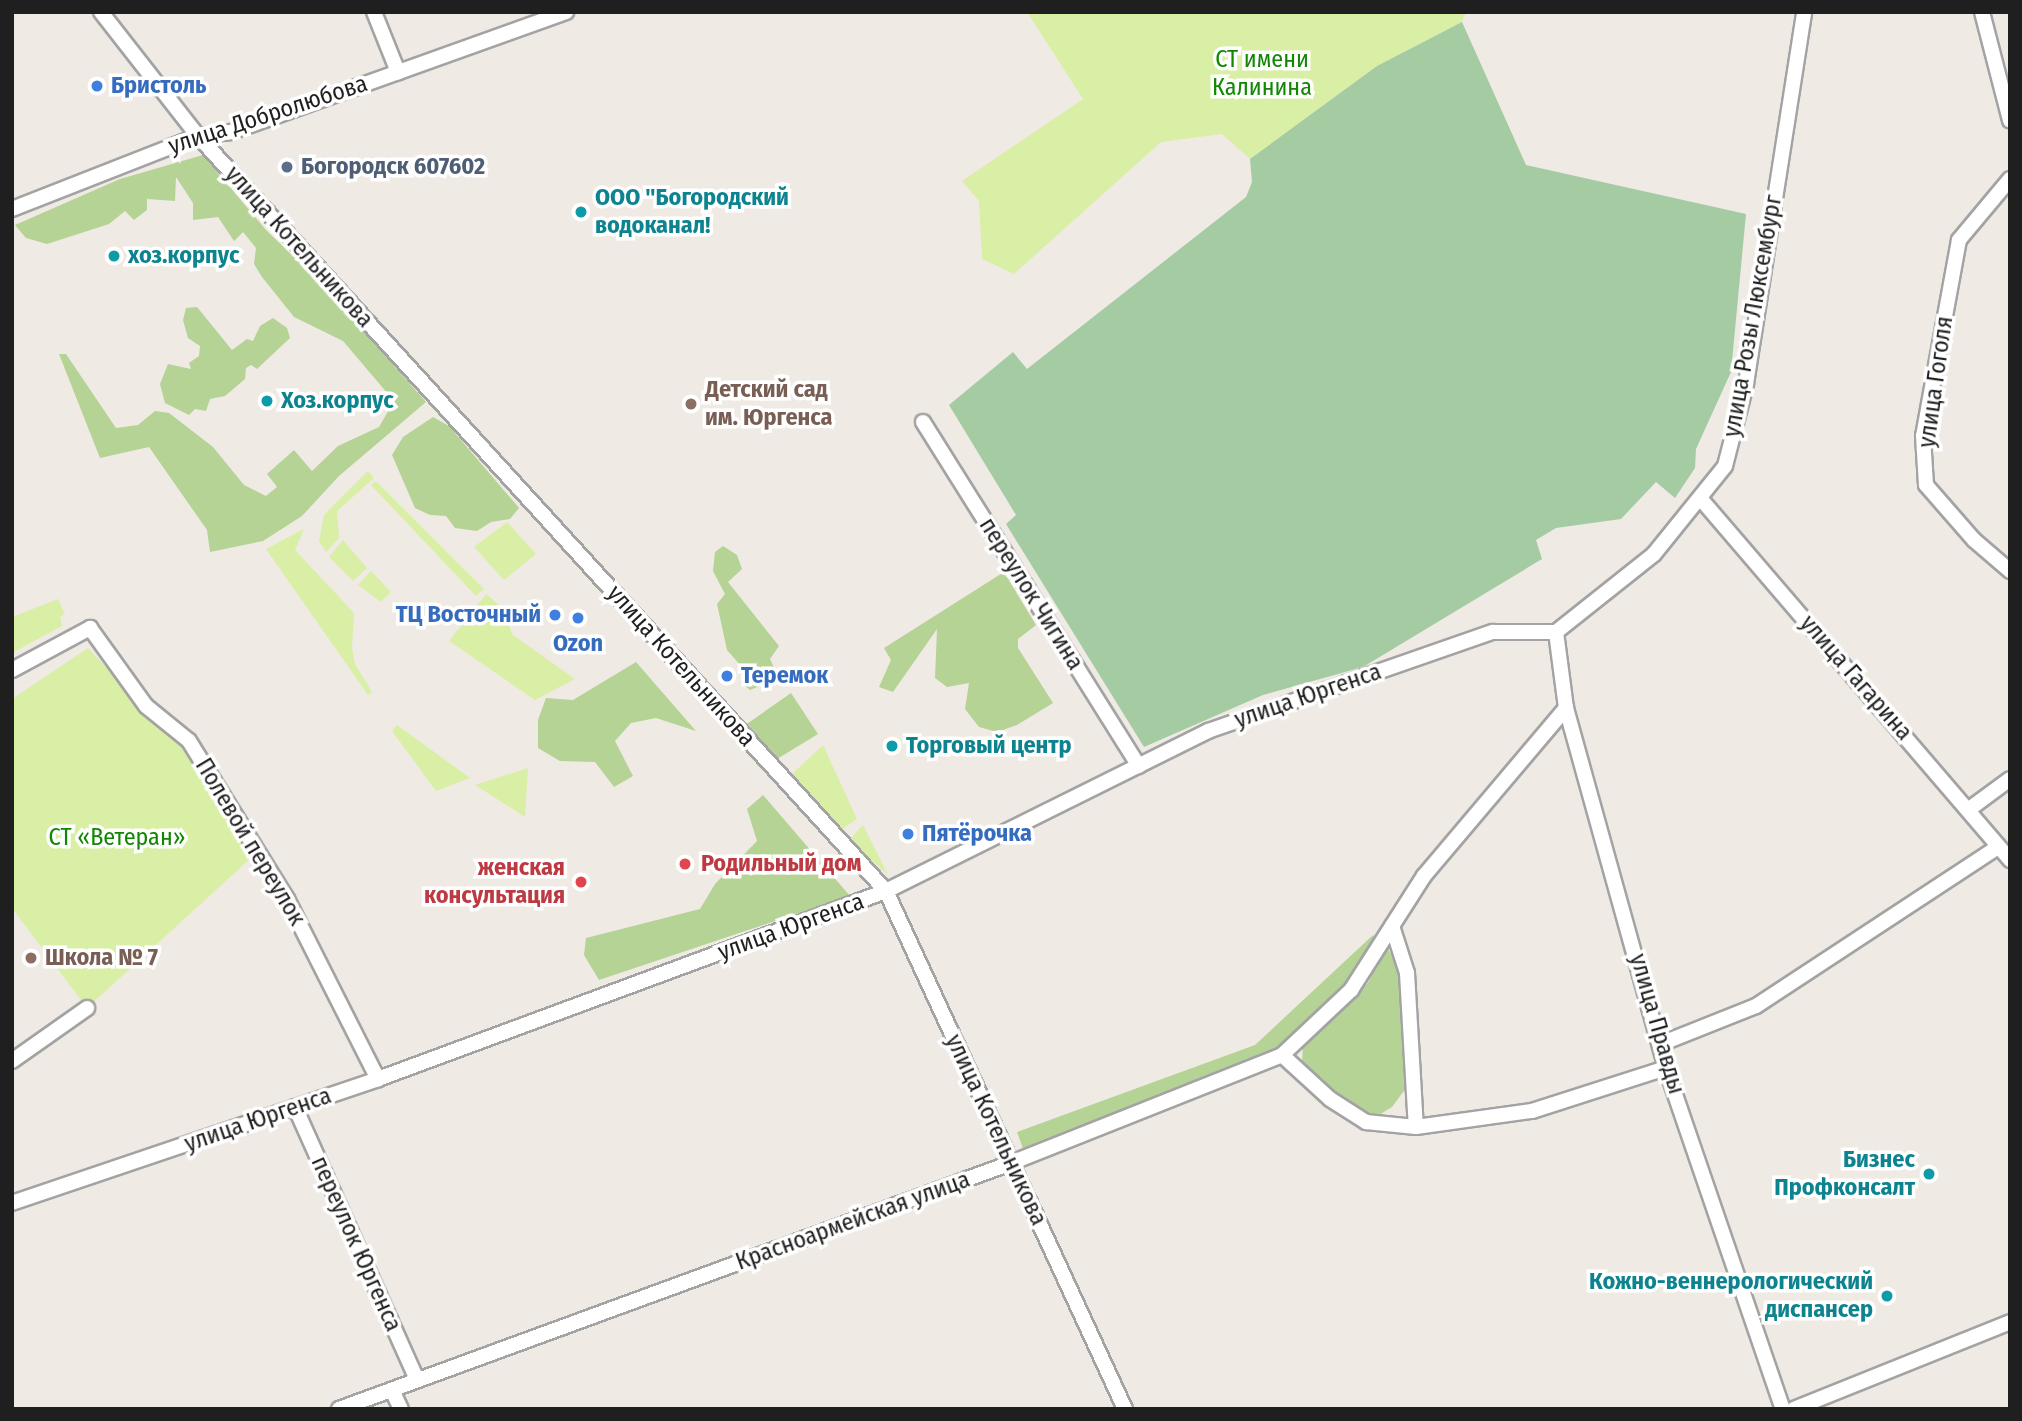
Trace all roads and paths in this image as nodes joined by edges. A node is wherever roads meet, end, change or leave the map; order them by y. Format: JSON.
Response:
{"nodes":[{"id":1,"x":102,"y":12,"type":"edge"},
{"id":2,"x":374,"y":12,"type":"edge"},
{"id":3,"x":566,"y":12,"type":"edge"},
{"id":4,"x":1804,"y":12,"type":"edge"},
{"id":5,"x":1982,"y":12,"type":"edge"},
{"id":6,"x":398,"y":72,"type":"junction"},
{"id":7,"x":2010,"y":120,"type":"edge"},
{"id":8,"x":198,"y":136,"type":"junction"},
{"id":9,"x":2010,"y":179,"type":"edge"},
{"id":10,"x":12,"y":209,"type":"edge"},
{"id":11,"x":923,"y":422,"type":"dead end"},
{"id":12,"x":1700,"y":498,"type":"junction"},
{"id":13,"x":2010,"y":571,"type":"edge"},
{"id":14,"x":1556,"y":632,"type":"junction"},
{"id":15,"x":12,"y":670,"type":"edge"},
{"id":16,"x":1566,"y":708,"type":"junction"},
{"id":17,"x":1139,"y":766,"type":"junction"},
{"id":18,"x":2010,"y":779,"type":"edge"},
{"id":19,"x":1968,"y":810,"type":"junction"},
{"id":20,"x":1998,"y":847,"type":"junction"},
{"id":21,"x":2010,"y":860,"type":"edge"},
{"id":22,"x":886,"y":891,"type":"junction"},
{"id":23,"x":1392,"y":926,"type":"junction"},
{"id":24,"x":87,"y":1007,"type":"dead end"},
{"id":25,"x":1663,"y":1043,"type":"junction"},
{"id":26,"x":1282,"y":1055,"type":"junction"},
{"id":27,"x":12,"y":1061,"type":"edge"},
{"id":28,"x":1666,"y":1068,"type":"junction"},
{"id":29,"x":377,"y":1079,"type":"junction"},
{"id":30,"x":295,"y":1107,"type":"junction"},
{"id":31,"x":1416,"y":1127,"type":"junction"},
{"id":32,"x":1011,"y":1163,"type":"junction"},
{"id":33,"x":12,"y":1203,"type":"edge"},
{"id":34,"x":2010,"y":1322,"type":"edge"},
{"id":35,"x":417,"y":1381,"type":"junction"},
{"id":36,"x":392,"y":1390,"type":"junction"},
{"id":37,"x":339,"y":1409,"type":"edge"},
{"id":38,"x":401,"y":1409,"type":"edge"},
{"id":39,"x":1125,"y":1409,"type":"edge"},
{"id":40,"x":1783,"y":1409,"type":"edge"},
{"id":41,"x":1794,"y":1409,"type":"edge"}],
"edges":[{"from":1,"to":8,"type":"street","name":"улица Котельникова"},
{"from":2,"to":6,"type":"street"},
{"from":3,"to":6,"type":"street","name":"улица Добролюбова"},
{"from":4,"to":12,"type":"street","name":"улица Розы Люксембург"},
{"from":5,"to":7,"type":"street"},
{"from":6,"to":8,"type":"street","name":"улица Добролюбова"},
{"from":8,"to":10,"type":"street","name":"улица Добролюбова"},
{"from":8,"to":22,"type":"street","name":"улица Котельникова"},
{"from":9,"to":13,"type":"street","name":"улица Гоголя"},
{"from":11,"to":17,"type":"street","name":"переулок Чигина"},
{"from":12,"to":14,"type":"street","name":"улица Розы Люксембург"},
{"from":12,"to":19,"type":"street","name":"улица Гагарина"},
{"from":14,"to":16,"type":"street","name":"улица Правды"},
{"from":14,"to":17,"type":"street","name":"улица Юргенса"},
{"from":15,"to":29,"type":"street","name":"Полевой переулок"},
{"from":16,"to":23,"type":"street","name":"Красноармейская улица"},
{"from":16,"to":25,"type":"street","name":"улица Правды"},
{"from":17,"to":22,"type":"street","name":"улица Юргенса"},
{"from":18,"to":19,"type":"street"},
{"from":19,"to":20,"type":"street","name":"улица Гагарина"},
{"from":20,"to":21,"type":"street","name":"улица Гагарина"},
{"from":20,"to":25,"type":"street"},
{"from":22,"to":29,"type":"street","name":"улица Юргенса"},
{"from":22,"to":32,"type":"street","name":"улица Котельникова"},
{"from":23,"to":26,"type":"street","name":"Красноармейская улица"},
{"from":23,"to":31,"type":"street"},
{"from":24,"to":27,"type":"street"},
{"from":25,"to":28,"type":"street","name":"улица Правды"},
{"from":26,"to":31,"type":"street"},
{"from":26,"to":32,"type":"street","name":"Красноармейская улица"},
{"from":28,"to":31,"type":"street"},
{"from":28,"to":40,"type":"street","name":"улица Правды"},
{"from":29,"to":30,"type":"street","name":"улица Юргенса"},
{"from":30,"to":33,"type":"street","name":"улица Юргенса"},
{"from":30,"to":35,"type":"street","name":"переулок Юргенса"},
{"from":32,"to":35,"type":"street","name":"Красноармейская улица"},
{"from":32,"to":39,"type":"street","name":"улица Котельникова"},
{"from":34,"to":41,"type":"street"},
{"from":35,"to":36,"type":"street","name":"Красноармейская улица"},
{"from":36,"to":37,"type":"street","name":"Красноармейская улица"},
{"from":36,"to":38,"type":"street"}]}
